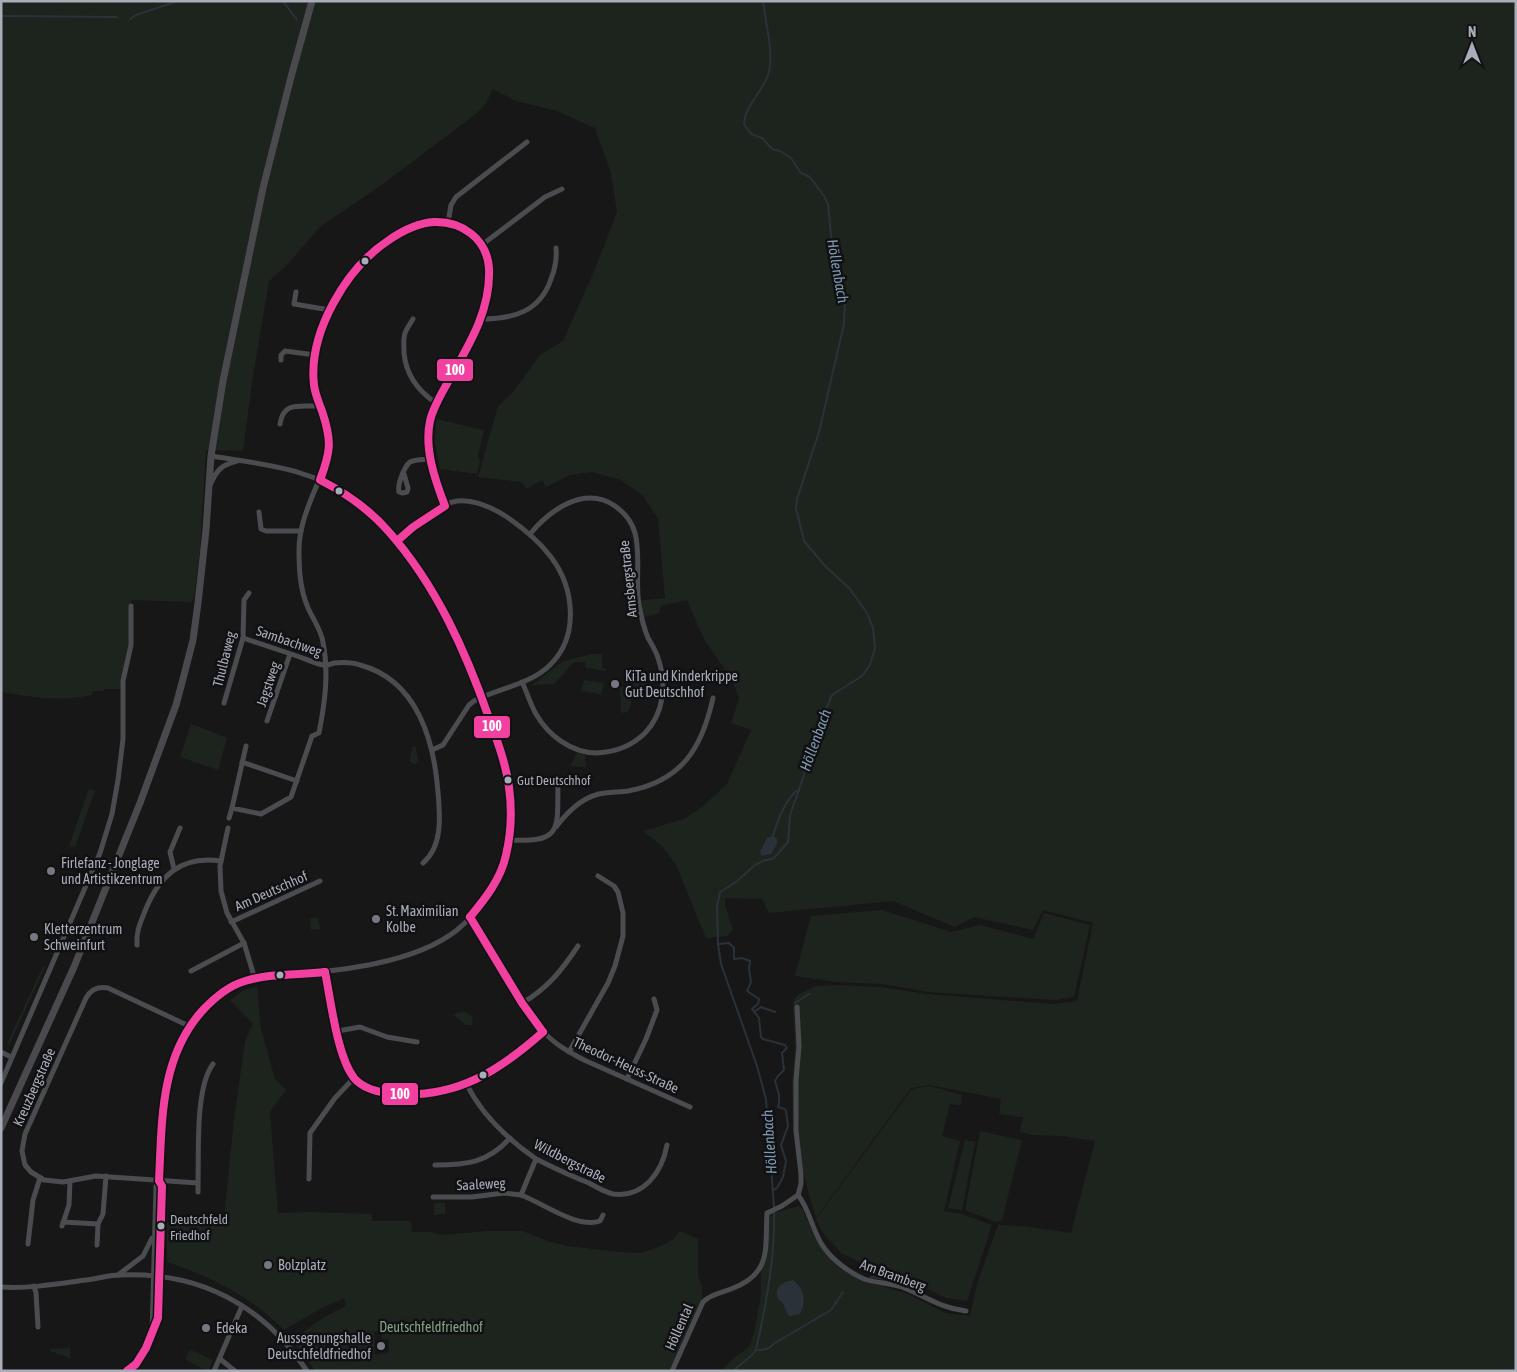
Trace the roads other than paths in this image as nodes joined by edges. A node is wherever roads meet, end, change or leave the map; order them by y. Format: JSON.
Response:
{"nodes":[{"id":1,"x":312,"y":1,"type":"edge"},
{"id":2,"x":527,"y":142,"type":"dead end"},
{"id":3,"x":562,"y":190,"type":"dead end"},
{"id":4,"x":448,"y":223,"type":"junction"},
{"id":5,"x":482,"y":244,"type":"junction"},
{"id":6,"x":556,"y":248,"type":"dead end"},
{"id":7,"x":296,"y":292,"type":"dead end"},
{"id":8,"x":330,"y":310,"type":"junction"},
{"id":9,"x":413,"y":319,"type":"dead end"},
{"id":10,"x":481,"y":319,"type":"junction"},
{"id":11,"x":316,"y":355,"type":"junction"},
{"id":12,"x":281,"y":360,"type":"dead end"},
{"id":13,"x":436,"y":403,"type":"junction"},
{"id":14,"x":319,"y":406,"type":"junction"},
{"id":15,"x":280,"y":424,"type":"dead end"},
{"id":16,"x":211,"y":456,"type":"junction"},
{"id":17,"x":431,"y":459,"type":"junction"},
{"id":18,"x":240,"y":460,"type":"junction"},
{"id":19,"x":404,"y":474,"type":"dead end"},
{"id":20,"x":320,"y":480,"type":"junction"},
{"id":21,"x":209,"y":488,"type":"junction"},
{"id":22,"x":445,"y":506,"type":"junction"},
{"id":23,"x":259,"y":512,"type":"dead end"},
{"id":24,"x":301,"y":531,"type":"junction"},
{"id":25,"x":530,"y":534,"type":"junction"},
{"id":26,"x":397,"y":541,"type":"junction"},
{"id":27,"x":249,"y":593,"type":"dead end"},
{"id":28,"x":131,"y":606,"type":"dead end"},
{"id":29,"x":243,"y":638,"type":"junction"},
{"id":30,"x":290,"y":654,"type":"junction"},
{"id":31,"x":327,"y":665,"type":"junction"},
{"id":32,"x":522,"y":682,"type":"junction"},
{"id":33,"x":482,"y":696,"type":"junction"},
{"id":34,"x":713,"y":698,"type":"dead end"},
{"id":35,"x":224,"y":702,"type":"dead end"},
{"id":36,"x":267,"y":721,"type":"dead end"},
{"id":37,"x":246,"y":746,"type":"dead end"},
{"id":38,"x":432,"y":750,"type":"junction"},
{"id":39,"x":242,"y":762,"type":"junction"},
{"id":40,"x":297,"y":781,"type":"junction"},
{"id":41,"x":558,"y":782,"type":"dead end"},
{"id":42,"x":232,"y":808,"type":"junction"},
{"id":43,"x":229,"y":818,"type":"dead end"},
{"id":44,"x":556,"y":827,"type":"junction"},
{"id":45,"x":180,"y":828,"type":"dead end"},
{"id":46,"x":228,"y":828,"type":"dead end"},
{"id":47,"x":508,"y":840,"type":"junction"},
{"id":48,"x":221,"y":861,"type":"junction"},
{"id":49,"x":423,"y":863,"type":"dead end"},
{"id":50,"x":174,"y":869,"type":"junction"},
{"id":51,"x":598,"y":876,"type":"dead end"},
{"id":52,"x":320,"y":881,"type":"dead end"},
{"id":53,"x":470,"y":917,"type":"junction"},
{"id":54,"x":231,"y":922,"type":"junction"},
{"id":55,"x":244,"y":943,"type":"junction"},
{"id":56,"x":138,"y":945,"type":"dead end"},
{"id":57,"x":578,"y":946,"type":"dead end"},
{"id":58,"x":191,"y":971,"type":"dead end"},
{"id":59,"x":325,"y":972,"type":"junction"},
{"id":60,"x":255,"y":979,"type":"junction"},
{"id":61,"x":654,"y":999,"type":"dead end"},
{"id":62,"x":522,"y":1004,"type":"junction"},
{"id":63,"x":797,"y":1008,"type":"dead end"},
{"id":64,"x":189,"y":1026,"type":"junction"},
{"id":65,"x":338,"y":1031,"type":"junction"},
{"id":66,"x":543,"y":1032,"type":"junction"},
{"id":67,"x":417,"y":1042,"type":"dead end"},
{"id":68,"x":1,"y":1052,"type":"edge"},
{"id":69,"x":569,"y":1052,"type":"junction"},
{"id":70,"x":11,"y":1057,"type":"junction"},
{"id":71,"x":213,"y":1064,"type":"dead end"},
{"id":72,"x":354,"y":1078,"type":"junction"},
{"id":73,"x":627,"y":1079,"type":"junction"},
{"id":74,"x":1,"y":1083,"type":"edge"},
{"id":75,"x":468,"y":1084,"type":"junction"},
{"id":76,"x":690,"y":1107,"type":"dead end"},
{"id":77,"x":1,"y":1128,"type":"edge"},
{"id":78,"x":510,"y":1138,"type":"junction"},
{"id":79,"x":667,"y":1145,"type":"dead end"},
{"id":80,"x":536,"y":1159,"type":"junction"},
{"id":81,"x":435,"y":1165,"type":"dead end"},
{"id":82,"x":106,"y":1176,"type":"junction"},
{"id":83,"x":40,"y":1178,"type":"junction"},
{"id":84,"x":309,"y":1179,"type":"dead end"},
{"id":85,"x":70,"y":1180,"type":"junction"},
{"id":86,"x":159,"y":1181,"type":"junction"},
{"id":87,"x":198,"y":1183,"type":"junction"},
{"id":88,"x":198,"y":1192,"type":"dead end"},
{"id":89,"x":521,"y":1195,"type":"junction"},
{"id":90,"x":798,"y":1195,"type":"junction"},
{"id":91,"x":433,"y":1197,"type":"dead end"},
{"id":92,"x":603,"y":1215,"type":"dead end"},
{"id":93,"x":98,"y":1224,"type":"junction"},
{"id":94,"x":154,"y":1230,"type":"junction"},
{"id":95,"x":28,"y":1244,"type":"dead end"},
{"id":96,"x":97,"y":1245,"type":"dead end"},
{"id":97,"x":118,"y":1275,"type":"junction"},
{"id":98,"x":153,"y":1276,"type":"junction"},
{"id":99,"x":160,"y":1278,"type":"junction"},
{"id":100,"x":34,"y":1286,"type":"junction"},
{"id":101,"x":1,"y":1287,"type":"edge"},
{"id":102,"x":242,"y":1306,"type":"junction"},
{"id":103,"x":966,"y":1311,"type":"dead end"},
{"id":104,"x":38,"y":1327,"type":"dead end"},
{"id":105,"x":152,"y":1334,"type":"junction"},
{"id":106,"x":220,"y":1359,"type":"junction"},
{"id":107,"x":127,"y":1371,"type":"edge"},
{"id":108,"x":214,"y":1371,"type":"edge"},
{"id":109,"x":235,"y":1371,"type":"edge"},
{"id":110,"x":307,"y":1371,"type":"edge"},
{"id":111,"x":672,"y":1371,"type":"edge"}],
"edges":[{"from":1,"to":16,"type":"main road"},
{"from":2,"to":4,"type":"street"},
{"from":3,"to":5,"type":"street"},
{"from":4,"to":5,"type":"street"},
{"from":4,"to":8,"type":"street"},
{"from":5,"to":10,"type":"street"},
{"from":6,"to":10,"type":"street"},
{"from":7,"to":8,"type":"street"},
{"from":8,"to":11,"type":"street"},
{"from":9,"to":13,"type":"street"},
{"from":10,"to":13,"type":"street"},
{"from":11,"to":12,"type":"street"},
{"from":11,"to":14,"type":"street"},
{"from":13,"to":17,"type":"street"},
{"from":14,"to":15,"type":"street"},
{"from":14,"to":20,"type":"street"},
{"from":16,"to":18,"type":"street"},
{"from":16,"to":21,"type":"main road"},
{"from":17,"to":19,"type":"street"},
{"from":17,"to":22,"type":"street"},
{"from":18,"to":20,"type":"street"},
{"from":18,"to":21,"type":"street"},
{"from":20,"to":24,"type":"street"},
{"from":20,"to":26,"type":"street"},
{"from":21,"to":77,"type":"main road"},
{"from":22,"to":25,"type":"street"},
{"from":22,"to":26,"type":"street"},
{"from":23,"to":24,"type":"street"},
{"from":24,"to":31,"type":"street"},
{"from":25,"to":32,"type":"street"},
{"from":25,"to":32,"type":"street","name":"Arnsbergstraße"},
{"from":26,"to":33,"type":"street"},
{"from":27,"to":29,"type":"street","name":"Thulbaweg"},
{"from":28,"to":70,"type":"street"},
{"from":29,"to":30,"type":"street","name":"Sambachweg"},
{"from":29,"to":35,"type":"street","name":"Thulbaweg"},
{"from":30,"to":31,"type":"street","name":"Sambachweg"},
{"from":30,"to":36,"type":"street","name":"Jagstweg"},
{"from":31,"to":38,"type":"street"},
{"from":31,"to":40,"type":"street"},
{"from":32,"to":33,"type":"street"},
{"from":33,"to":38,"type":"street"},
{"from":33,"to":47,"type":"street"},
{"from":34,"to":44,"type":"street"},
{"from":37,"to":39,"type":"street"},
{"from":38,"to":49,"type":"street"},
{"from":39,"to":40,"type":"street"},
{"from":39,"to":42,"type":"street"},
{"from":40,"to":42,"type":"street"},
{"from":41,"to":44,"type":"street"},
{"from":42,"to":43,"type":"street"},
{"from":44,"to":47,"type":"street"},
{"from":45,"to":50,"type":"street"},
{"from":46,"to":48,"type":"street"},
{"from":47,"to":53,"type":"street"},
{"from":48,"to":50,"type":"street"},
{"from":48,"to":54,"type":"street"},
{"from":50,"to":56,"type":"street"},
{"from":51,"to":69,"type":"street"},
{"from":52,"to":54,"type":"street","name":"Am Deutschhof"},
{"from":53,"to":59,"type":"street"},
{"from":53,"to":62,"type":"street","name":"Theodor-Heuss-Straße"},
{"from":54,"to":55,"type":"street"},
{"from":55,"to":58,"type":"street"},
{"from":55,"to":60,"type":"street"},
{"from":57,"to":62,"type":"street"},
{"from":59,"to":60,"type":"street"},
{"from":59,"to":65,"type":"street"},
{"from":60,"to":64,"type":"street"},
{"from":61,"to":73,"type":"street"},
{"from":62,"to":66,"type":"street","name":"Theodor-Heuss-Straße"},
{"from":63,"to":90,"type":"street"},
{"from":64,"to":83,"type":"street","name":"Kreuzbergstraße"},
{"from":64,"to":86,"type":"street"},
{"from":65,"to":67,"type":"street"},
{"from":65,"to":72,"type":"street"},
{"from":66,"to":69,"type":"street","name":"Theodor-Heuss-Straße"},
{"from":66,"to":75,"type":"street"},
{"from":68,"to":70,"type":"street"},
{"from":69,"to":73,"type":"street","name":"Theodor-Heuss-Straße"},
{"from":70,"to":74,"type":"street"},
{"from":71,"to":87,"type":"street"},
{"from":72,"to":75,"type":"street"},
{"from":72,"to":84,"type":"street"},
{"from":73,"to":76,"type":"street","name":"Theodor-Heuss-Straße"},
{"from":75,"to":78,"type":"street","name":"Wildbergstraße"},
{"from":78,"to":80,"type":"street","name":"Wildbergstraße"},
{"from":78,"to":81,"type":"street"},
{"from":79,"to":80,"type":"street","name":"Wildbergstraße"},
{"from":80,"to":89,"type":"street","name":"Saaleweg"},
{"from":82,"to":85,"type":"street"},
{"from":82,"to":86,"type":"street"},
{"from":82,"to":93,"type":"street"},
{"from":83,"to":85,"type":"street"},
{"from":83,"to":95,"type":"street"},
{"from":85,"to":93,"type":"street"},
{"from":86,"to":87,"type":"street"},
{"from":86,"to":94,"type":"street"},
{"from":86,"to":99,"type":"street"},
{"from":87,"to":88,"type":"street"},
{"from":89,"to":91,"type":"street","name":"Saaleweg"},
{"from":89,"to":92,"type":"street"},
{"from":90,"to":103,"type":"street","name":"Am Bramberg"},
{"from":90,"to":111,"type":"street","name":"Höllental"},
{"from":93,"to":96,"type":"street"},
{"from":94,"to":97,"type":"street"},
{"from":94,"to":98,"type":"street"},
{"from":97,"to":98,"type":"street"},
{"from":97,"to":100,"type":"street"},
{"from":98,"to":99,"type":"street"},
{"from":98,"to":105,"type":"street"},
{"from":99,"to":102,"type":"street"},
{"from":99,"to":105,"type":"street"},
{"from":100,"to":101,"type":"street"},
{"from":100,"to":104,"type":"street"},
{"from":102,"to":106,"type":"street"},
{"from":102,"to":110,"type":"street"},
{"from":105,"to":107,"type":"street"},
{"from":106,"to":108,"type":"street"},
{"from":106,"to":109,"type":"street"}]}
